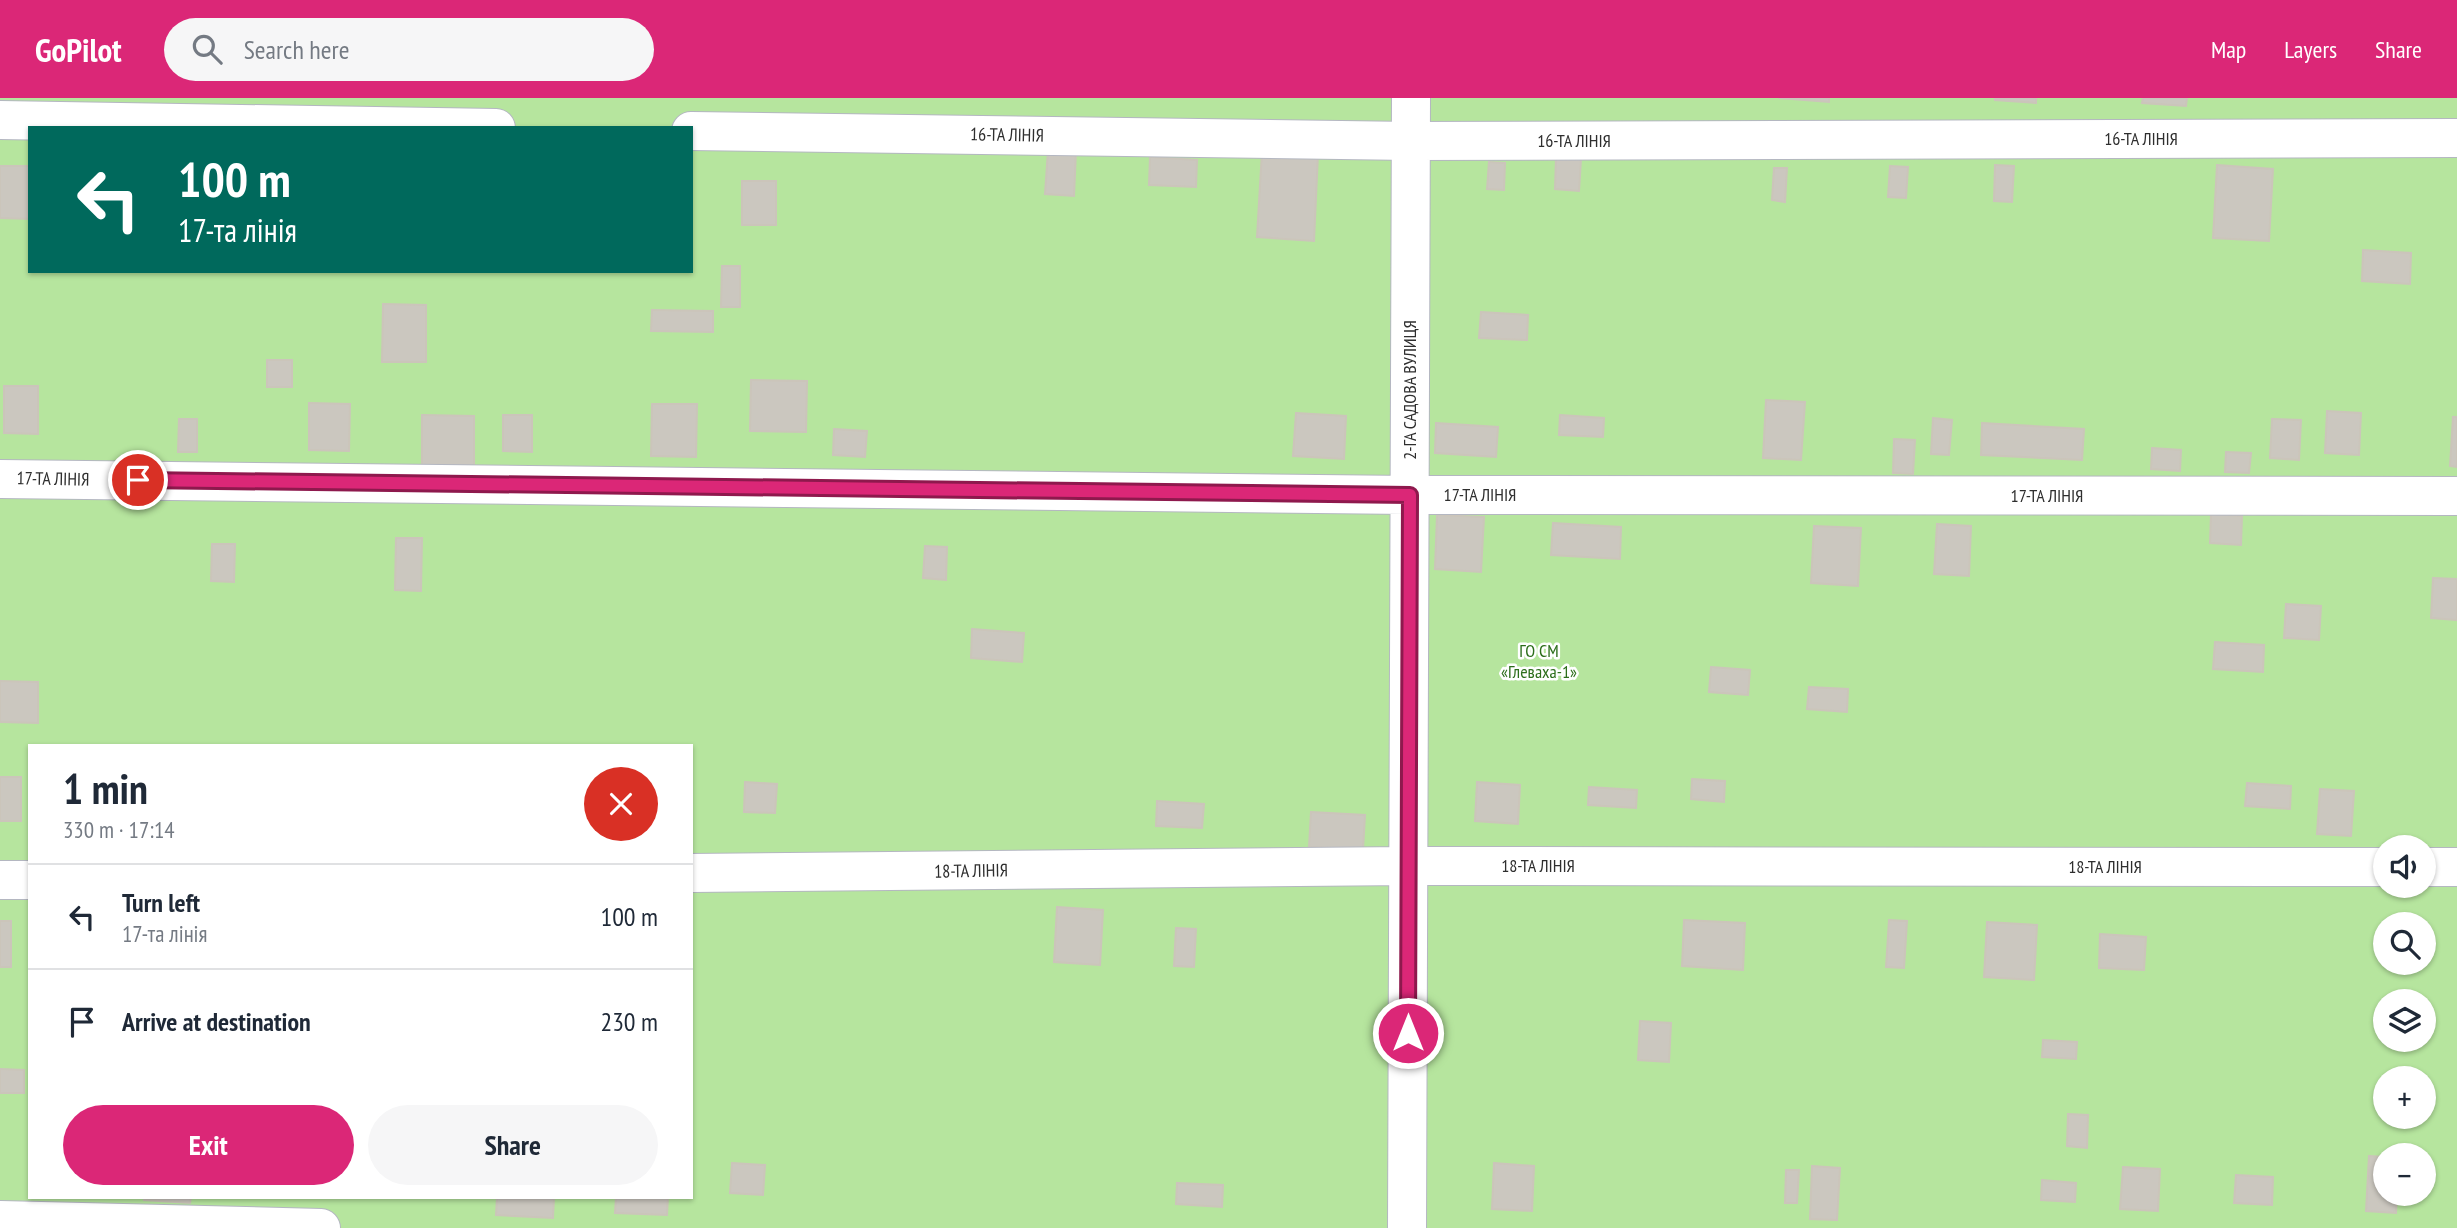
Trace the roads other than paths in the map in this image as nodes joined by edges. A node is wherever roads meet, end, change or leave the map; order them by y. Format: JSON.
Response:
{"nodes":[{"id":1,"x":1411,"y":98,"type":"edge"},
{"id":2,"x":0,"y":120,"type":"edge"},
{"id":3,"x":372,"y":126,"type":"edge"},
{"id":4,"x":693,"y":131,"type":"edge"},
{"id":5,"x":2457,"y":138,"type":"edge"},
{"id":6,"x":1411,"y":141,"type":"junction"},
{"id":7,"x":0,"y":479,"type":"edge"},
{"id":8,"x":1410,"y":495,"type":"junction"},
{"id":9,"x":2457,"y":496,"type":"edge"},
{"id":10,"x":1408,"y":866,"type":"junction"},
{"id":11,"x":2373,"y":867,"type":"edge"},
{"id":12,"x":2436,"y":867,"type":"edge"},
{"id":13,"x":2457,"y":867,"type":"edge"},
{"id":14,"x":693,"y":873,"type":"edge"},
{"id":15,"x":0,"y":880,"type":"edge"},
{"id":16,"x":28,"y":880,"type":"edge"},
{"id":17,"x":0,"y":1220,"type":"edge"},
{"id":18,"x":321,"y":1228,"type":"edge"},
{"id":19,"x":1407,"y":1228,"type":"edge"}],
"edges":[{"from":1,"to":6,"type":"street","name":"2-ГА САДОВА ВУЛИЦЯ"},
{"from":2,"to":3,"type":"street"},
{"from":4,"to":6,"type":"street","name":"16-ТА ЛІНІЯ"},
{"from":5,"to":6,"type":"street","name":"16-ТА ЛІНІЯ"},
{"from":6,"to":8,"type":"street","name":"2-ГА САДОВА ВУЛИЦЯ"},
{"from":7,"to":8,"type":"street","name":"17-ТА ЛІНІЯ"},
{"from":8,"to":9,"type":"street","name":"17-ТА ЛІНІЯ"},
{"from":8,"to":10,"type":"street","name":"2-ГА САДОВА ВУЛИЦЯ"},
{"from":10,"to":11,"type":"street","name":"18-ТА ЛІНІЯ"},
{"from":10,"to":14,"type":"street","name":"18-ТА ЛІНІЯ"},
{"from":10,"to":19,"type":"street","name":"2-ГА САДОВА ВУЛИЦЯ"},
{"from":12,"to":13,"type":"street"},
{"from":15,"to":16,"type":"street"},
{"from":17,"to":18,"type":"street"}]}
